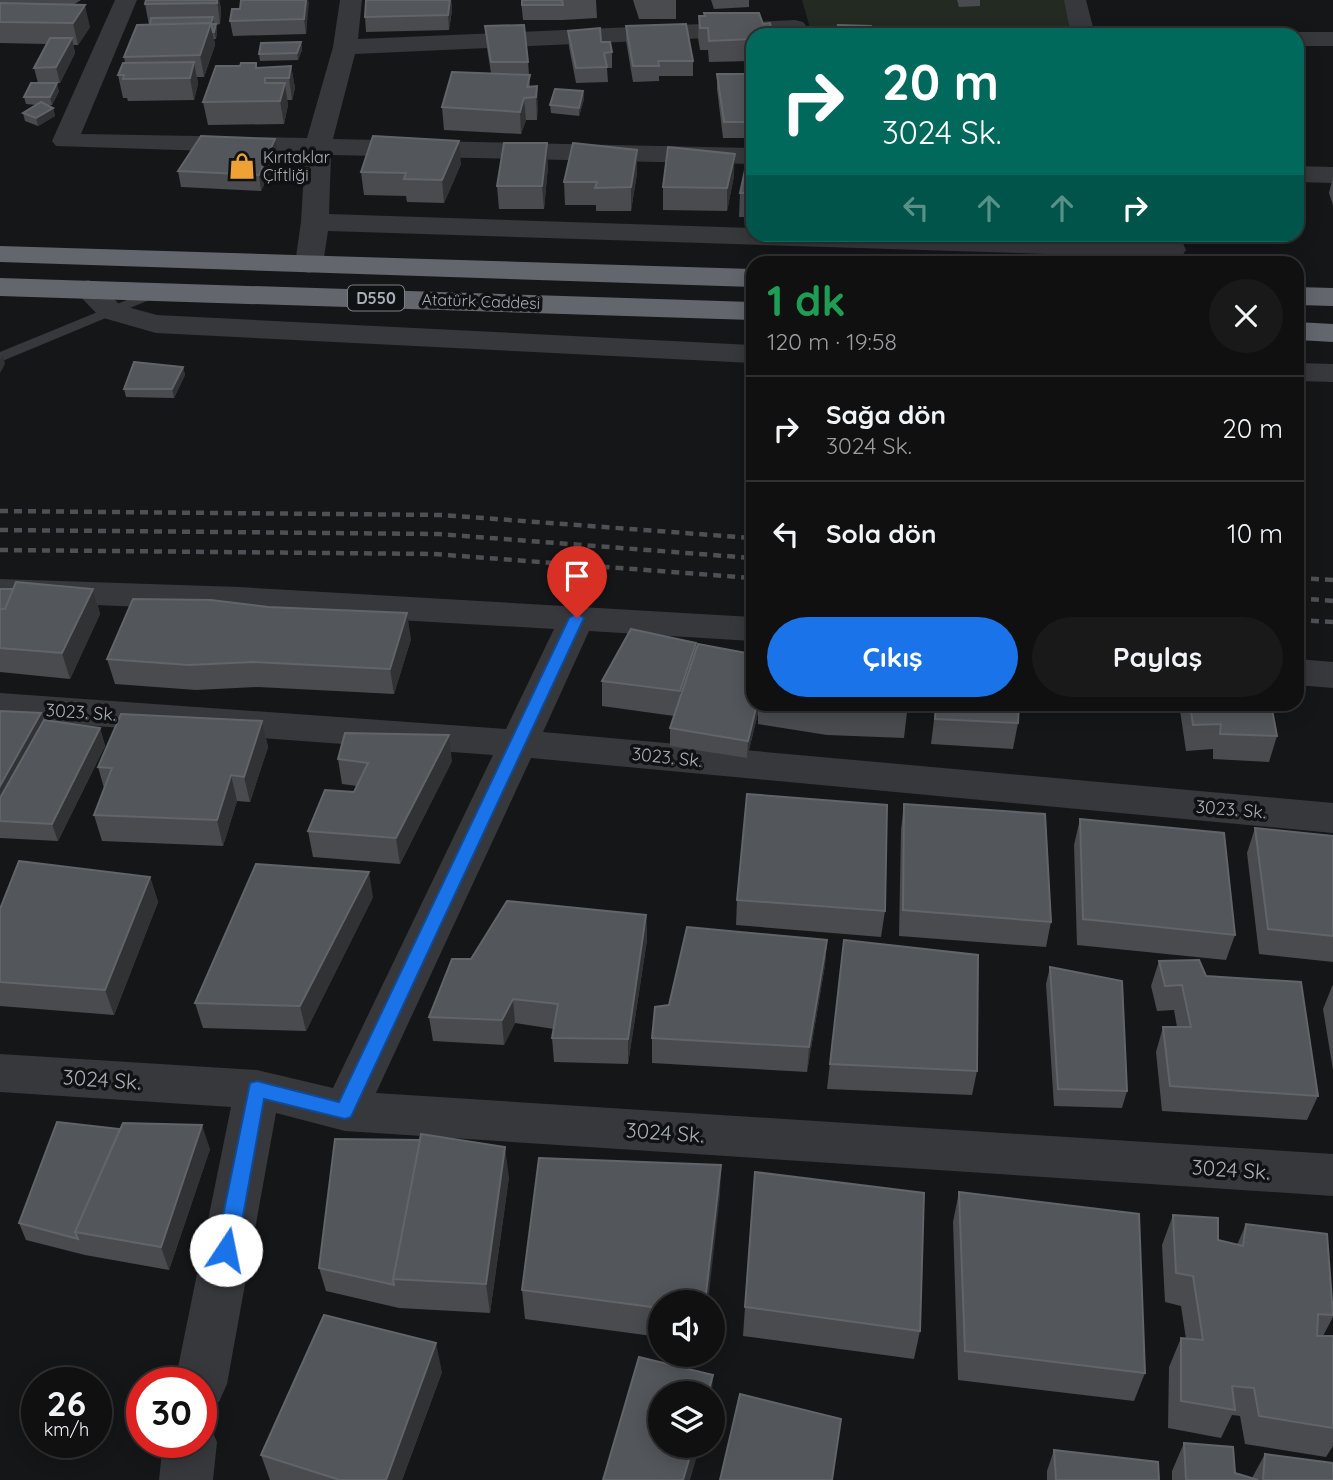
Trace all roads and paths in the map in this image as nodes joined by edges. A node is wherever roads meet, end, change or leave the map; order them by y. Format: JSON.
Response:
{"nodes":[{"id":1,"x":70,"y":0,"type":"edge"},
{"id":2,"x":126,"y":0,"type":"edge"},
{"id":3,"x":351,"y":0,"type":"edge"},
{"id":4,"x":786,"y":0,"type":"edge"},
{"id":5,"x":1075,"y":0,"type":"edge"},
{"id":6,"x":0,"y":2,"type":"edge"},
{"id":7,"x":795,"y":28,"type":"edge"},
{"id":8,"x":1081,"y":28,"type":"edge"},
{"id":9,"x":746,"y":33,"type":"edge"},
{"id":10,"x":1304,"y":39,"type":"edge"},
{"id":11,"x":1333,"y":39,"type":"edge"},
{"id":12,"x":345,"y":47,"type":"junction"},
{"id":13,"x":318,"y":145,"type":"junction"},
{"id":14,"x":746,"y":156,"type":"edge"},
{"id":15,"x":1304,"y":174,"type":"edge"},
{"id":16,"x":1333,"y":176,"type":"edge"},
{"id":17,"x":315,"y":222,"type":"junction"},
{"id":18,"x":746,"y":236,"type":"edge"},
{"id":19,"x":927,"y":242,"type":"edge"},
{"id":20,"x":1168,"y":242,"type":"edge"},
{"id":21,"x":0,"y":254,"type":"edge"},
{"id":22,"x":309,"y":264,"type":"junction"},
{"id":23,"x":746,"y":278,"type":"edge"},
{"id":24,"x":0,"y":287,"type":"edge"},
{"id":25,"x":88,"y":289,"type":"junction"},
{"id":26,"x":163,"y":290,"type":"junction"},
{"id":27,"x":1304,"y":296,"type":"edge"},
{"id":28,"x":1333,"y":297,"type":"edge"},
{"id":29,"x":110,"y":311,"type":"junction"},
{"id":30,"x":746,"y":311,"type":"edge"},
{"id":31,"x":1304,"y":331,"type":"edge"},
{"id":32,"x":1333,"y":333,"type":"edge"},
{"id":33,"x":746,"y":355,"type":"edge"},
{"id":34,"x":0,"y":356,"type":"edge"},
{"id":35,"x":1304,"y":372,"type":"edge"},
{"id":36,"x":1333,"y":373,"type":"edge"},
{"id":37,"x":0,"y":590,"type":"edge"},
{"id":38,"x":577,"y":618,"type":"junction"},
{"id":39,"x":746,"y":629,"type":"edge"},
{"id":40,"x":1304,"y":673,"type":"edge"},
{"id":41,"x":1333,"y":675,"type":"edge"},
{"id":42,"x":0,"y":706,"type":"edge"},
{"id":43,"x":517,"y":743,"type":"junction"},
{"id":44,"x":1333,"y":818,"type":"edge"},
{"id":45,"x":0,"y":1073,"type":"edge"},
{"id":46,"x":257,"y":1089,"type":"junction"},
{"id":47,"x":345,"y":1111,"type":"junction"},
{"id":48,"x":1333,"y":1175,"type":"edge"},
{"id":49,"x":204,"y":1367,"type":"edge"},
{"id":50,"x":188,"y":1458,"type":"edge"},
{"id":51,"x":186,"y":1480,"type":"edge"}],
"edges":[{"from":1,"to":6,"type":"street"},
{"from":2,"to":13,"type":"street"},
{"from":3,"to":12,"type":"street"},
{"from":4,"to":7,"type":"street"},
{"from":5,"to":8,"type":"street"},
{"from":9,"to":12,"type":"street"},
{"from":10,"to":11,"type":"street"},
{"from":12,"to":13,"type":"street"},
{"from":13,"to":14,"type":"street"},
{"from":13,"to":17,"type":"street"},
{"from":15,"to":16,"type":"street"},
{"from":17,"to":18,"type":"street"},
{"from":17,"to":22,"type":"street"},
{"from":19,"to":20,"type":"street"},
{"from":21,"to":22,"type":"highway","name":"Atatürk Caddesi","number":"D550"},
{"from":22,"to":23,"type":"highway","name":"Atatürk Caddesi","number":"D550"},
{"from":24,"to":25,"type":"highway","name":"Atatürk Caddesi","number":"D550"},
{"from":25,"to":26,"type":"highway","name":"Atatürk Caddesi","number":"D550"},
{"from":25,"to":29,"type":"street"},
{"from":26,"to":29,"type":"lane"},
{"from":26,"to":30,"type":"highway","name":"Atatürk Caddesi","number":"D550"},
{"from":27,"to":28,"type":"highway"},
{"from":29,"to":33,"type":"street"},
{"from":29,"to":34,"type":"lane"},
{"from":31,"to":32,"type":"highway"},
{"from":35,"to":36,"type":"street"},
{"from":37,"to":38,"type":"street"},
{"from":38,"to":39,"type":"street"},
{"from":38,"to":43,"type":"street"},
{"from":40,"to":41,"type":"street"},
{"from":42,"to":43,"type":"street","name":"3023. Sk."},
{"from":43,"to":44,"type":"street","name":"3023. Sk."},
{"from":43,"to":47,"type":"street"},
{"from":45,"to":46,"type":"street","name":"3024 Sk."},
{"from":46,"to":47,"type":"street","name":"3024 Sk."},
{"from":46,"to":49,"type":"street"},
{"from":47,"to":48,"type":"street","name":"3024 Sk."},
{"from":50,"to":51,"type":"street"}]}
